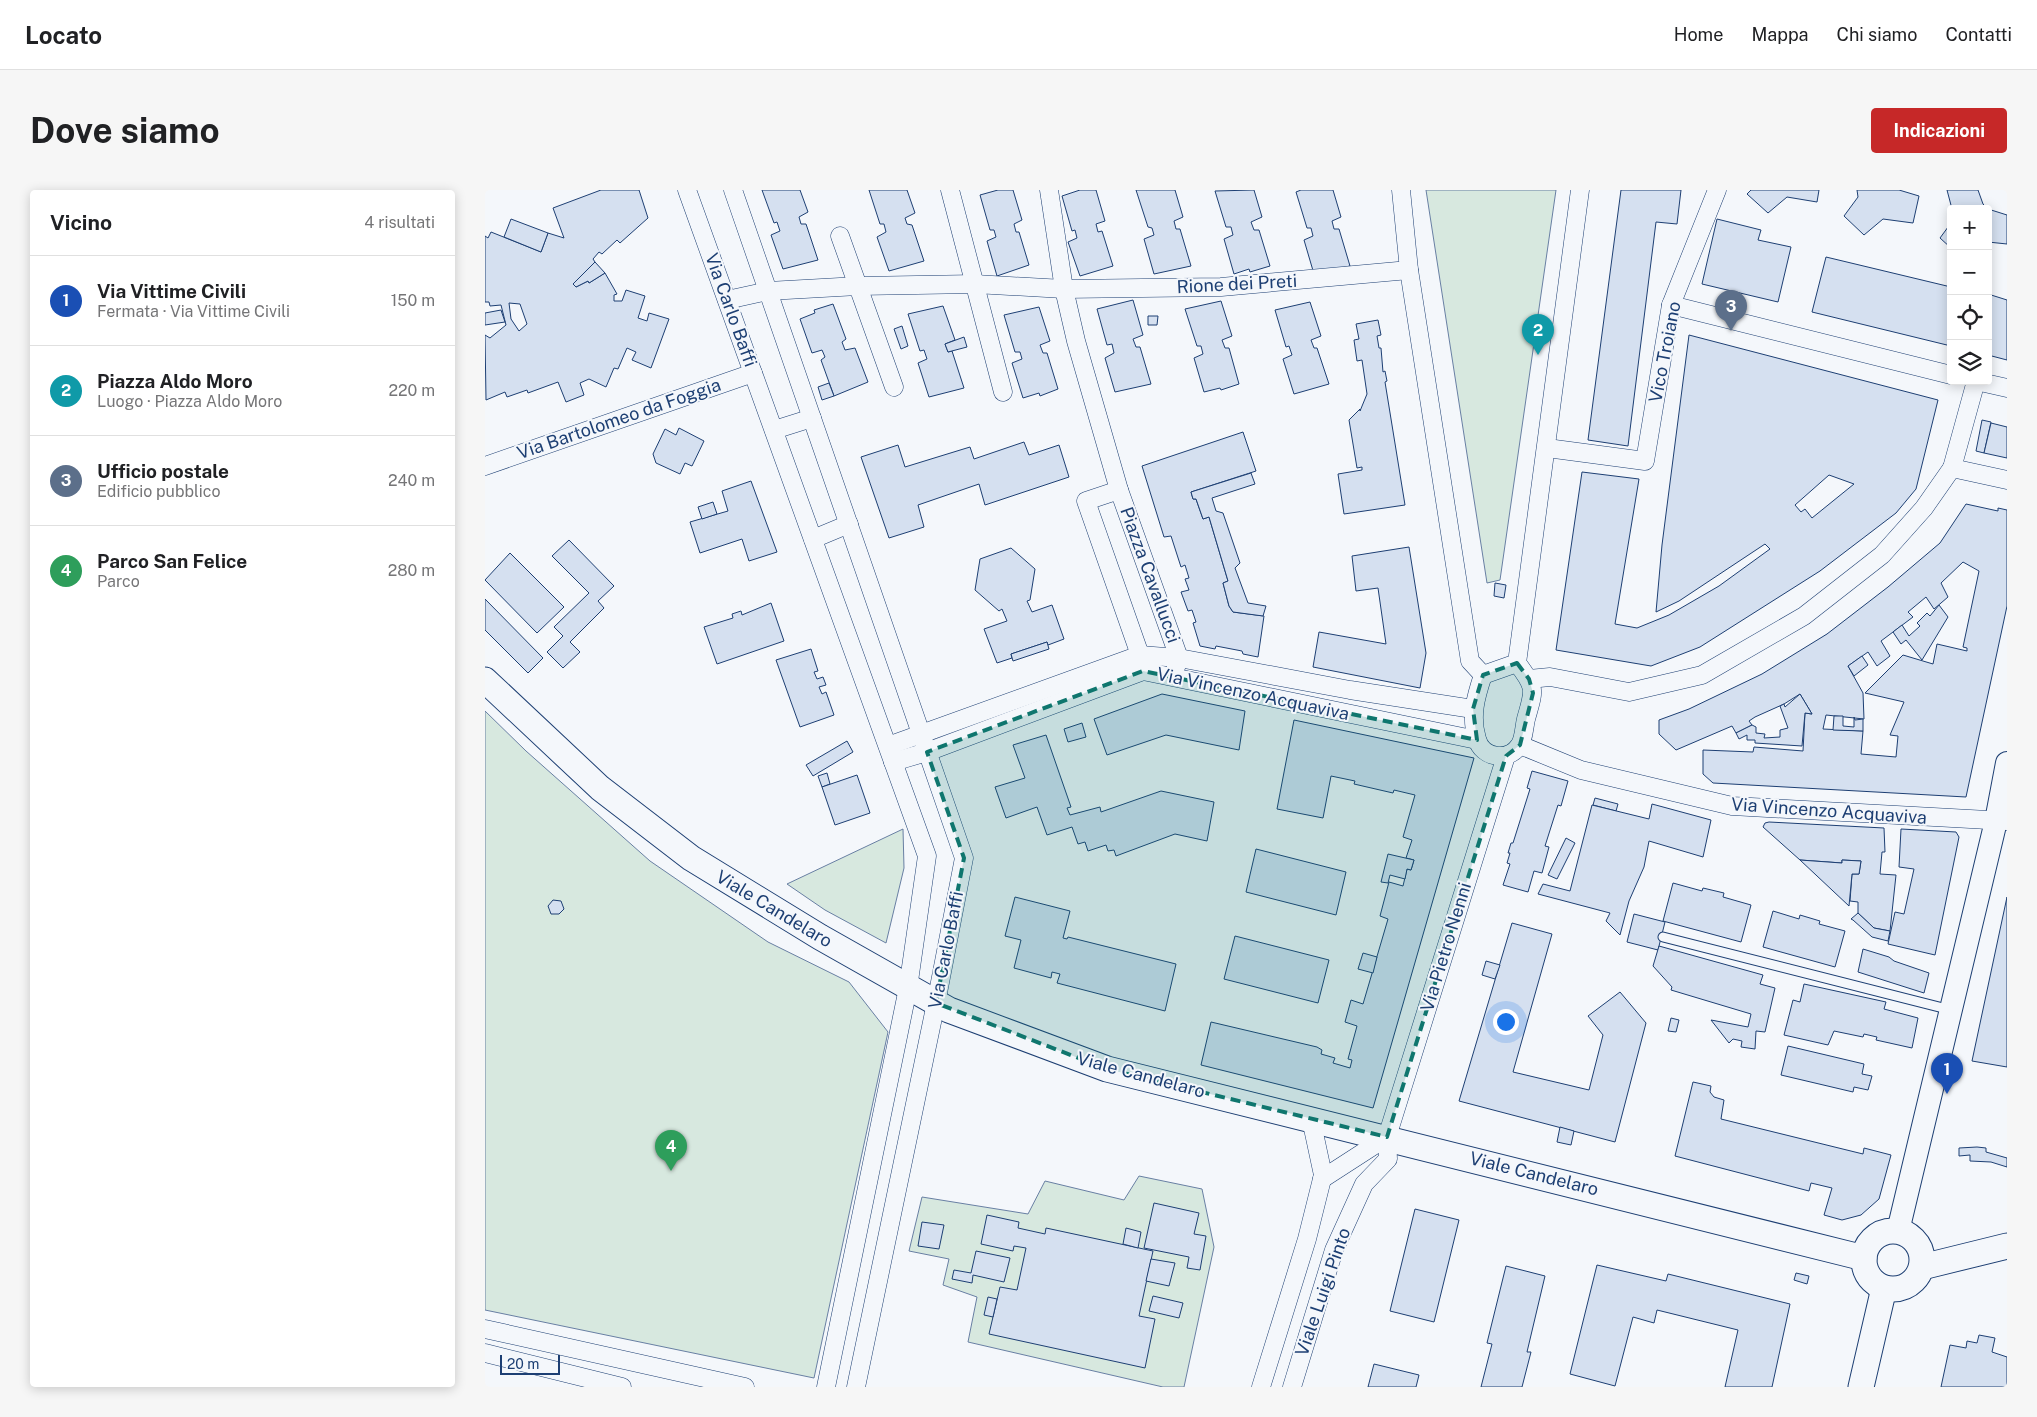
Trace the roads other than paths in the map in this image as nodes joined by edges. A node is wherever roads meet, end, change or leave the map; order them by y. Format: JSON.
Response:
{"nodes":[{"id":1,"x":687,"y":190,"type":"edge"},
{"id":2,"x":733,"y":190,"type":"edge"},
{"id":3,"x":950,"y":190,"type":"edge"},
{"id":4,"x":1049,"y":190,"type":"edge"},
{"id":5,"x":1401,"y":190,"type":"edge"},
{"id":6,"x":1580,"y":190,"type":"edge"},
{"id":7,"x":1717,"y":190,"type":"edge"},
{"id":8,"x":840,"y":236,"type":"dead end"},
{"id":9,"x":1409,"y":270,"type":"junction"},
{"id":10,"x":975,"y":284,"type":"junction"},
{"id":11,"x":858,"y":286,"type":"junction"},
{"id":12,"x":1064,"y":289,"type":"junction"},
{"id":13,"x":768,"y":291,"type":"junction"},
{"id":14,"x":727,"y":300,"type":"junction"},
{"id":15,"x":1671,"y":305,"type":"junction"},
{"id":16,"x":753,"y":373,"type":"junction"},
{"id":17,"x":1947,"y":374,"type":"edge"},
{"id":18,"x":1975,"y":385,"type":"edge"},
{"id":19,"x":1992,"y":385,"type":"edge"},
{"id":20,"x":894,"y":387,"type":"dead end"},
{"id":21,"x":2007,"y":388,"type":"edge"},
{"id":22,"x":1003,"y":392,"type":"dead end"},
{"id":23,"x":812,"y":418,"type":"junction"},
{"id":24,"x":774,"y":430,"type":"junction"},
{"id":25,"x":1547,"y":448,"type":"junction"},
{"id":26,"x":485,"y":466,"type":"edge"},
{"id":27,"x":1951,"y":468,"type":"junction"},
{"id":28,"x":2007,"y":480,"type":"edge"},
{"id":29,"x":1119,"y":490,"type":"junction"},
{"id":30,"x":849,"y":524,"type":"junction"},
{"id":31,"x":813,"y":539,"type":"junction"},
{"id":32,"x":1140,"y":655,"type":"junction"},
{"id":33,"x":1179,"y":658,"type":"junction"},
{"id":34,"x":1517,"y":663,"type":"junction"},
{"id":35,"x":1483,"y":675,"type":"junction"},
{"id":36,"x":1173,"y":677,"type":"junction"},
{"id":37,"x":1529,"y":679,"type":"junction"},
{"id":38,"x":485,"y":680,"type":"edge"},
{"id":39,"x":1473,"y":709,"type":"junction"},
{"id":40,"x":921,"y":733,"type":"junction"},
{"id":41,"x":1477,"y":740,"type":"junction"},
{"id":42,"x":1520,"y":745,"type":"junction"},
{"id":43,"x":927,"y":752,"type":"junction"},
{"id":44,"x":890,"y":754,"type":"junction"},
{"id":45,"x":1506,"y":756,"type":"junction"},
{"id":46,"x":2007,"y":764,"type":"edge"},
{"id":47,"x":2002,"y":821,"type":"edge"},
{"id":48,"x":1663,"y":936,"type":"dead end"},
{"id":49,"x":907,"y":988,"type":"junction"},
{"id":50,"x":936,"y":1003,"type":"junction"},
{"id":51,"x":1952,"y":1011,"type":"junction"},
{"id":52,"x":1311,"y":1119,"type":"junction"},
{"id":53,"x":1387,"y":1137,"type":"junction"},
{"id":54,"x":1322,"y":1180,"type":"junction"},
{"id":55,"x":1898,"y":1231,"type":"junction"},
{"id":56,"x":2007,"y":1246,"type":"edge"},
{"id":57,"x":1864,"y":1258,"type":"junction"},
{"id":58,"x":1922,"y":1267,"type":"junction"},
{"id":59,"x":1884,"y":1288,"type":"junction"},
{"id":60,"x":485,"y":1329,"type":"edge"},
{"id":61,"x":485,"y":1353,"type":"edge"},
{"id":62,"x":833,"y":1356,"type":"junction"},
{"id":63,"x":861,"y":1361,"type":"junction"},
{"id":64,"x":697,"y":1382,"type":"edge"},
{"id":65,"x":589,"y":1384,"type":"edge"},
{"id":66,"x":622,"y":1387,"type":"edge"},
{"id":67,"x":745,"y":1387,"type":"edge"},
{"id":68,"x":827,"y":1387,"type":"edge"},
{"id":69,"x":856,"y":1387,"type":"edge"},
{"id":70,"x":1261,"y":1387,"type":"edge"},
{"id":71,"x":1292,"y":1387,"type":"edge"},
{"id":72,"x":1861,"y":1387,"type":"edge"}],
"edges":[{"from":1,"to":14,"type":"street","name":"Via Carlo Baffi"},
{"from":2,"to":13,"type":"street","name":"Via Carlo Baffi"},
{"from":3,"to":10,"type":"street"},
{"from":4,"to":12,"type":"street"},
{"from":5,"to":9,"type":"street"},
{"from":6,"to":25,"type":"street"},
{"from":7,"to":15,"type":"street","name":"Vico Troiano"},
{"from":8,"to":11,"type":"street"},
{"from":9,"to":12,"type":"street","name":"Rione dei Preti"},
{"from":9,"to":35,"type":"street"},
{"from":10,"to":11,"type":"street","name":"Rione dei Preti"},
{"from":10,"to":12,"type":"street","name":"Rione dei Preti"},
{"from":10,"to":22,"type":"street"},
{"from":11,"to":13,"type":"street","name":"Rione dei Preti"},
{"from":11,"to":20,"type":"street"},
{"from":12,"to":29,"type":"street"},
{"from":13,"to":14,"type":"street","name":"Rione dei Preti"},
{"from":13,"to":23,"type":"street","name":"Via Carlo Baffi"},
{"from":14,"to":16,"type":"street","name":"Via Carlo Baffi"},
{"from":15,"to":17,"type":"street"},
{"from":15,"to":25,"type":"street","name":"Vico Troiano"},
{"from":16,"to":24,"type":"street","name":"Via Carlo Baffi"},
{"from":16,"to":26,"type":"street","name":"Via Bartolomeo da Foggia"},
{"from":18,"to":27,"type":"street"},
{"from":19,"to":21,"type":"street"},
{"from":23,"to":24,"type":"street"},
{"from":23,"to":30,"type":"street","name":"Via Carlo Baffi"},
{"from":24,"to":31,"type":"street","name":"Via Carlo Baffi"},
{"from":25,"to":34,"type":"street"},
{"from":27,"to":28,"type":"street"},
{"from":27,"to":37,"type":"street"},
{"from":29,"to":32,"type":"street","name":"Piazza Cavallucci"},
{"from":29,"to":33,"type":"street","name":"Piazza Cavallucci"},
{"from":30,"to":31,"type":"street"},
{"from":30,"to":40,"type":"street","name":"Via Carlo Baffi"},
{"from":31,"to":44,"type":"street","name":"Via Carlo Baffi"},
{"from":32,"to":33,"type":"street","name":"Via Vincenzo Acquaviva"},
{"from":32,"to":40,"type":"street","name":"Via Vincenzo Acquaviva"},
{"from":33,"to":36,"type":"street","name":"Piazza Cavallucci"},
{"from":33,"to":39,"type":"street","name":"Via Vincenzo Acquaviva"},
{"from":34,"to":35,"type":"street"},
{"from":34,"to":37,"type":"street"},
{"from":35,"to":39,"type":"street"},
{"from":36,"to":41,"type":"street","name":"Via Vincenzo Acquaviva"},
{"from":36,"to":43,"type":"street","name":"Via Vincenzo Acquaviva"},
{"from":37,"to":42,"type":"street"},
{"from":38,"to":49,"type":"main road","name":"Viale Candelaro"},
{"from":39,"to":41,"type":"street"},
{"from":40,"to":43,"type":"street","name":"Via Carlo Baffi"},
{"from":40,"to":44,"type":"street","name":"Via Vincenzo Acquaviva"},
{"from":41,"to":45,"type":"street"},
{"from":42,"to":45,"type":"street"},
{"from":42,"to":47,"type":"street","name":"Via Vincenzo Acquaviva"},
{"from":43,"to":44,"type":"street","name":"Via Vincenzo Acquaviva"},
{"from":43,"to":50,"type":"street","name":"Via Carlo Baffi"},
{"from":44,"to":49,"type":"street","name":"Via Carlo Baffi"},
{"from":45,"to":53,"type":"street","name":"Via Pietro Nenni"},
{"from":46,"to":47,"type":"street"},
{"from":47,"to":51,"type":"street"},
{"from":48,"to":51,"type":"lane"},
{"from":49,"to":50,"type":"main road","name":"Viale Candelaro"},
{"from":49,"to":62,"type":"street","name":"Via Carlo Baffi"},
{"from":50,"to":52,"type":"main road","name":"Viale Candelaro"},
{"from":50,"to":63,"type":"street","name":"Via Carlo Baffi"},
{"from":51,"to":55,"type":"street"},
{"from":52,"to":53,"type":"main road","name":"Viale Candelaro"},
{"from":52,"to":54,"type":"street","name":"Viale Luigi Pinto"},
{"from":53,"to":54,"type":"street"},
{"from":53,"to":57,"type":"main road","name":"Viale Candelaro"},
{"from":53,"to":71,"type":"street","name":"Viale Luigi Pinto"},
{"from":54,"to":70,"type":"street","name":"Viale Luigi Pinto"},
{"from":55,"to":57,"type":"main road"},
{"from":55,"to":58,"type":"main road"},
{"from":56,"to":58,"type":"main road"},
{"from":57,"to":59,"type":"main road"},
{"from":58,"to":59,"type":"main road"},
{"from":59,"to":72,"type":"main road"},
{"from":60,"to":64,"type":"street"},
{"from":61,"to":65,"type":"street"},
{"from":62,"to":63,"type":"street"},
{"from":62,"to":68,"type":"street","name":"Via Carlo Baffi"},
{"from":63,"to":69,"type":"street","name":"Via Carlo Baffi"},
{"from":64,"to":67,"type":"street"},
{"from":65,"to":66,"type":"street"}]}
